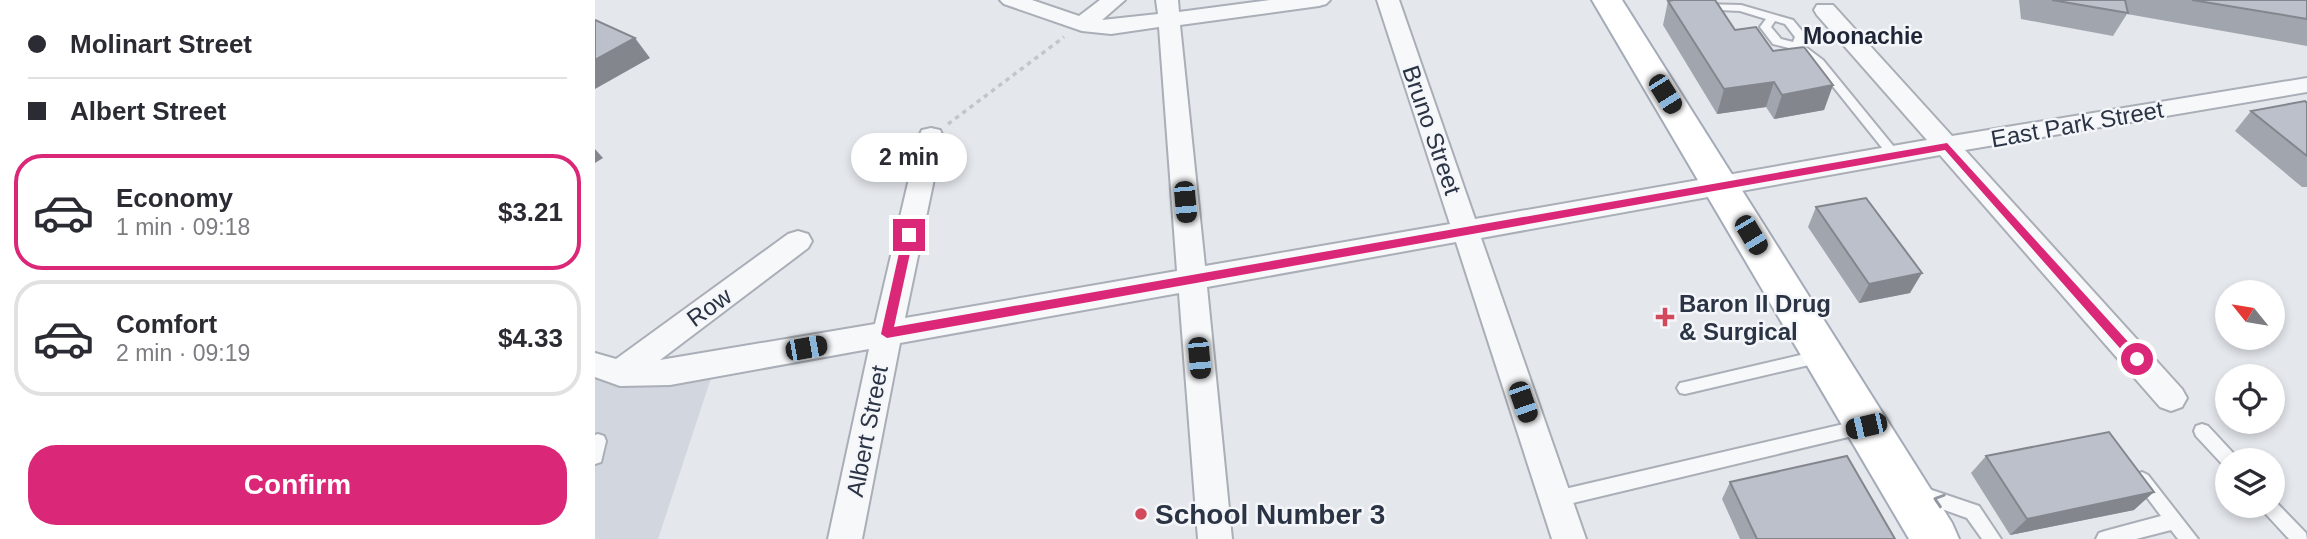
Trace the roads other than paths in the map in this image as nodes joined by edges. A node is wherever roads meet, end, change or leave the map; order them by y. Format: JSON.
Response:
{"nodes":[{"id":1,"x":1011,"y":0,"type":"edge"},
{"id":2,"x":1114,"y":0,"type":"edge"},
{"id":3,"x":1319,"y":0,"type":"edge"},
{"id":4,"x":1388,"y":0,"type":"edge"},
{"id":5,"x":1607,"y":0,"type":"edge"},
{"id":6,"x":1691,"y":8,"type":"edge"},
{"id":7,"x":1167,"y":10,"type":"edge"},
{"id":8,"x":1825,"y":10,"type":"dead end"},
{"id":9,"x":1772,"y":17,"type":"junction"},
{"id":10,"x":1081,"y":24,"type":"junction"},
{"id":11,"x":1797,"y":46,"type":"junction"},
{"id":12,"x":2307,"y":85,"type":"edge"},
{"id":13,"x":931,"y":136,"type":"road end"},
{"id":14,"x":1947,"y":146,"type":"junction"},
{"id":15,"x":1895,"y":156,"type":"junction"},
{"id":16,"x":1723,"y":187,"type":"junction"},
{"id":17,"x":1466,"y":232,"type":"junction"},
{"id":18,"x":798,"y":242,"type":"dead end"},
{"id":19,"x":1192,"y":280,"type":"junction"},
{"id":20,"x":887,"y":334,"type":"junction"},
{"id":21,"x":1823,"y":355,"type":"junction"},
{"id":22,"x":608,"y":369,"type":"edge"},
{"id":23,"x":1685,"y":387,"type":"dead end"},
{"id":24,"x":2172,"y":398,"type":"dead end"},
{"id":25,"x":1866,"y":426,"type":"junction"},
{"id":26,"x":2202,"y":431,"type":"dead end"},
{"id":27,"x":595,"y":443,"type":"edge"},
{"id":28,"x":2218,"y":448,"type":"edge"},
{"id":29,"x":595,"y":457,"type":"edge"},
{"id":30,"x":2130,"y":464,"type":"edge"},
{"id":31,"x":1905,"y":489,"type":"junction"},
{"id":32,"x":1556,"y":499,"type":"junction"},
{"id":33,"x":2281,"y":518,"type":"edge"},
{"id":34,"x":2174,"y":521,"type":"junction"},
{"id":35,"x":845,"y":539,"type":"edge"},
{"id":36,"x":1215,"y":539,"type":"edge"},
{"id":37,"x":1569,"y":539,"type":"edge"},
{"id":38,"x":1934,"y":539,"type":"edge"},
{"id":39,"x":1992,"y":539,"type":"edge"},
{"id":40,"x":2105,"y":539,"type":"edge"},
{"id":41,"x":2189,"y":539,"type":"edge"},
{"id":42,"x":2300,"y":539,"type":"edge"}],
"edges":[{"from":1,"to":10,"type":"street"},
{"from":2,"to":10,"type":"street"},
{"from":3,"to":7,"type":"street"},
{"from":4,"to":17,"type":"street","name":"Bruno Street"},
{"from":5,"to":16,"type":"main road"},
{"from":6,"to":9,"type":"lane"},
{"from":7,"to":10,"type":"street"},
{"from":7,"to":19,"type":"street"},
{"from":8,"to":14,"type":"street"},
{"from":9,"to":11,"type":"lane"},
{"from":9,"to":11,"type":"lane"},
{"from":11,"to":15,"type":"lane"},
{"from":12,"to":14,"type":"street","name":"East Park Street"},
{"from":13,"to":20,"type":"street","name":"Albert Street"},
{"from":14,"to":15,"type":"street","name":"East Park Street"},
{"from":14,"to":24,"type":"street"},
{"from":15,"to":16,"type":"street","name":"East Park Street"},
{"from":16,"to":17,"type":"street","name":"East Park Street"},
{"from":16,"to":21,"type":"main road"},
{"from":17,"to":19,"type":"street","name":"East Park Street"},
{"from":17,"to":32,"type":"street","name":"Bruno Street"},
{"from":18,"to":22,"type":"street","name":"Row"},
{"from":19,"to":20,"type":"street","name":"East Park Street"},
{"from":19,"to":36,"type":"street"},
{"from":20,"to":22,"type":"street","name":"East Park Street"},
{"from":20,"to":35,"type":"street","name":"Albert Street"},
{"from":21,"to":23,"type":"lane"},
{"from":21,"to":25,"type":"main road"},
{"from":25,"to":31,"type":"main road"},
{"from":25,"to":32,"type":"lane"},
{"from":26,"to":28,"type":"lane"},
{"from":27,"to":29,"type":"lane"},
{"from":30,"to":34,"type":"lane"},
{"from":31,"to":38,"type":"main road"},
{"from":39,"to":31,"type":"lane","one_way":true},
{"from":32,"to":37,"type":"street","name":"Bruno Street"},
{"from":33,"to":42,"type":"lane"},
{"from":34,"to":40,"type":"lane"},
{"from":34,"to":41,"type":"lane"}]}
